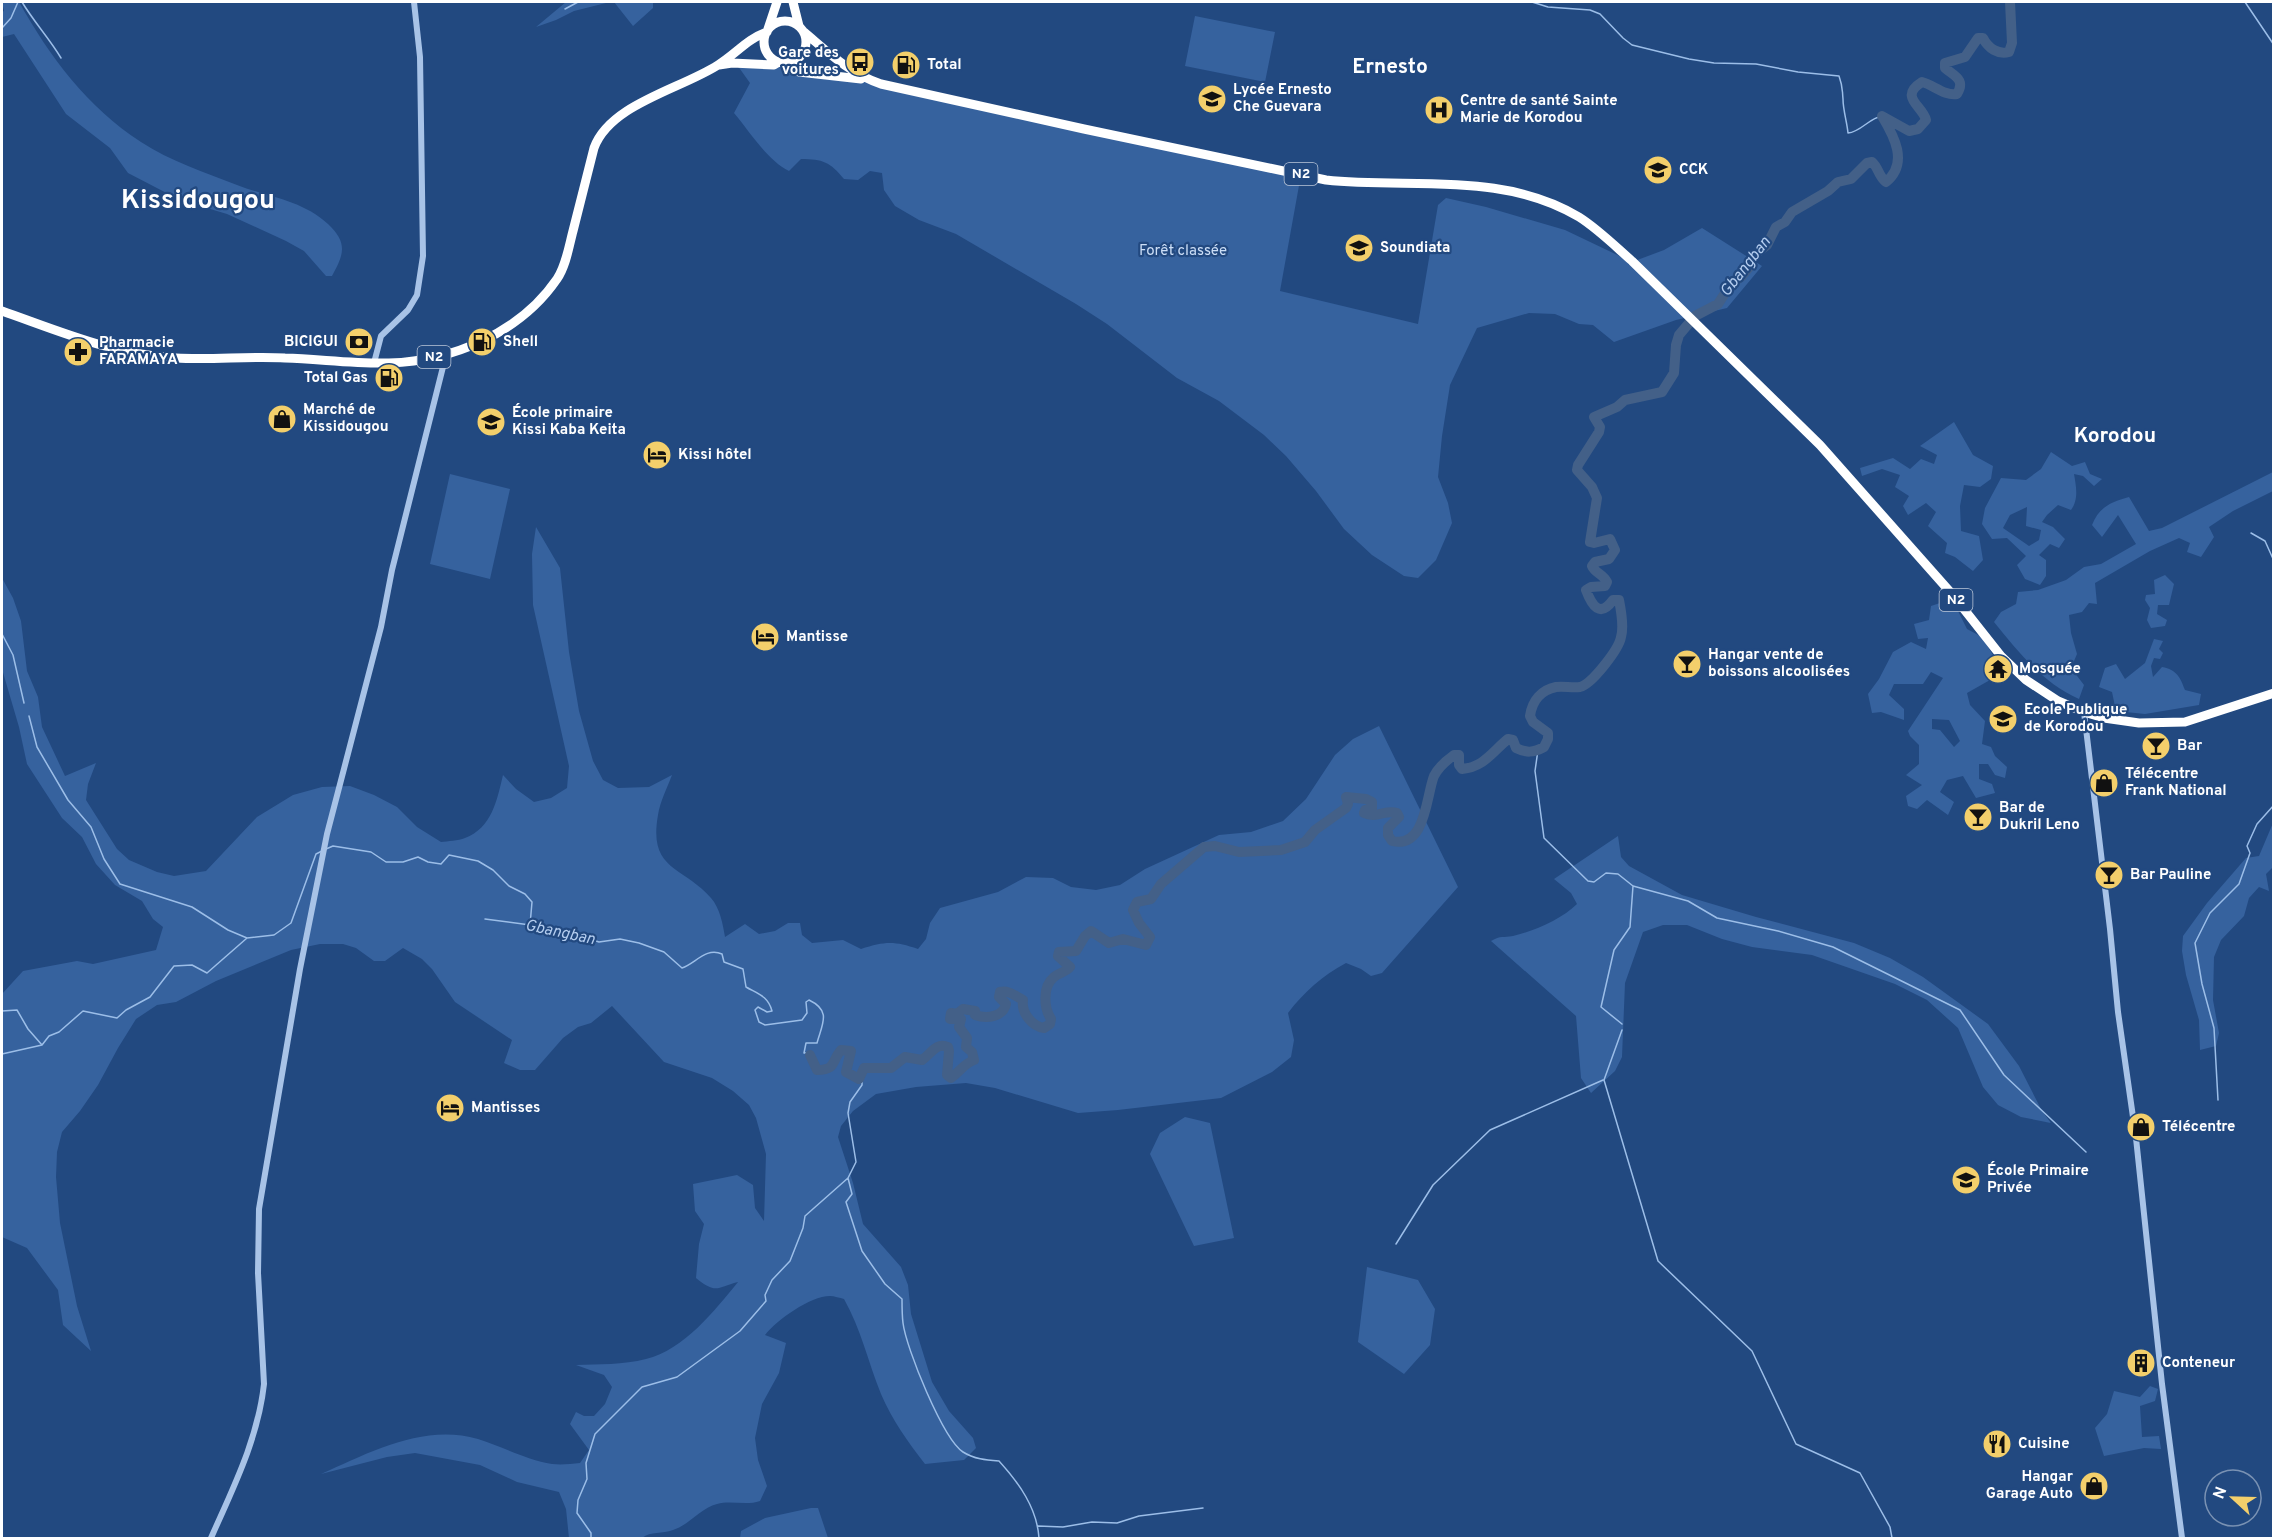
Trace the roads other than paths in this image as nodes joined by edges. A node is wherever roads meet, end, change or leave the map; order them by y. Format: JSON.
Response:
{"nodes":[{"id":1,"x":414,"y":2,"type":"edge"},
{"id":2,"x":777,"y":2,"type":"edge"},
{"id":3,"x":793,"y":2,"type":"edge"},
{"id":4,"x":801,"y":29,"type":"junction"},
{"id":5,"x":767,"y":32,"type":"junction"},
{"id":6,"x":781,"y":62,"type":"junction"},
{"id":7,"x":719,"y":65,"type":"junction"},
{"id":8,"x":866,"y":79,"type":"junction"},
{"id":9,"x":2,"y":311,"type":"edge"},
{"id":10,"x":446,"y":355,"type":"junction"},
{"id":11,"x":374,"y":363,"type":"junction"},
{"id":12,"x":2274,"y":693,"type":"edge"},
{"id":13,"x":2084,"y":712,"type":"junction"},
{"id":14,"x":212,"y":1539,"type":"edge"},
{"id":15,"x":2182,"y":1539,"type":"edge"}],
"edges":[{"from":1,"to":11,"type":"street"},
{"from":2,"to":5,"type":"highway"},
{"from":3,"to":4,"type":"highway"},
{"from":4,"to":5,"type":"highway"},
{"from":4,"to":6,"type":"highway"},
{"from":4,"to":8,"type":"highway","number":"N2"},
{"from":5,"to":6,"type":"highway"},
{"from":5,"to":7,"type":"highway","number":"N2"},
{"from":6,"to":7,"type":"highway","number":"N2"},
{"from":6,"to":8,"type":"highway","number":"N2"},
{"from":7,"to":10,"type":"highway","number":"N2"},
{"from":8,"to":13,"type":"highway","number":"N2"},
{"from":9,"to":11,"type":"highway","number":"N2"},
{"from":10,"to":11,"type":"highway","number":"N2"},
{"from":10,"to":14,"type":"street"},
{"from":12,"to":13,"type":"highway","number":"N2"},
{"from":13,"to":15,"type":"street"}]}
